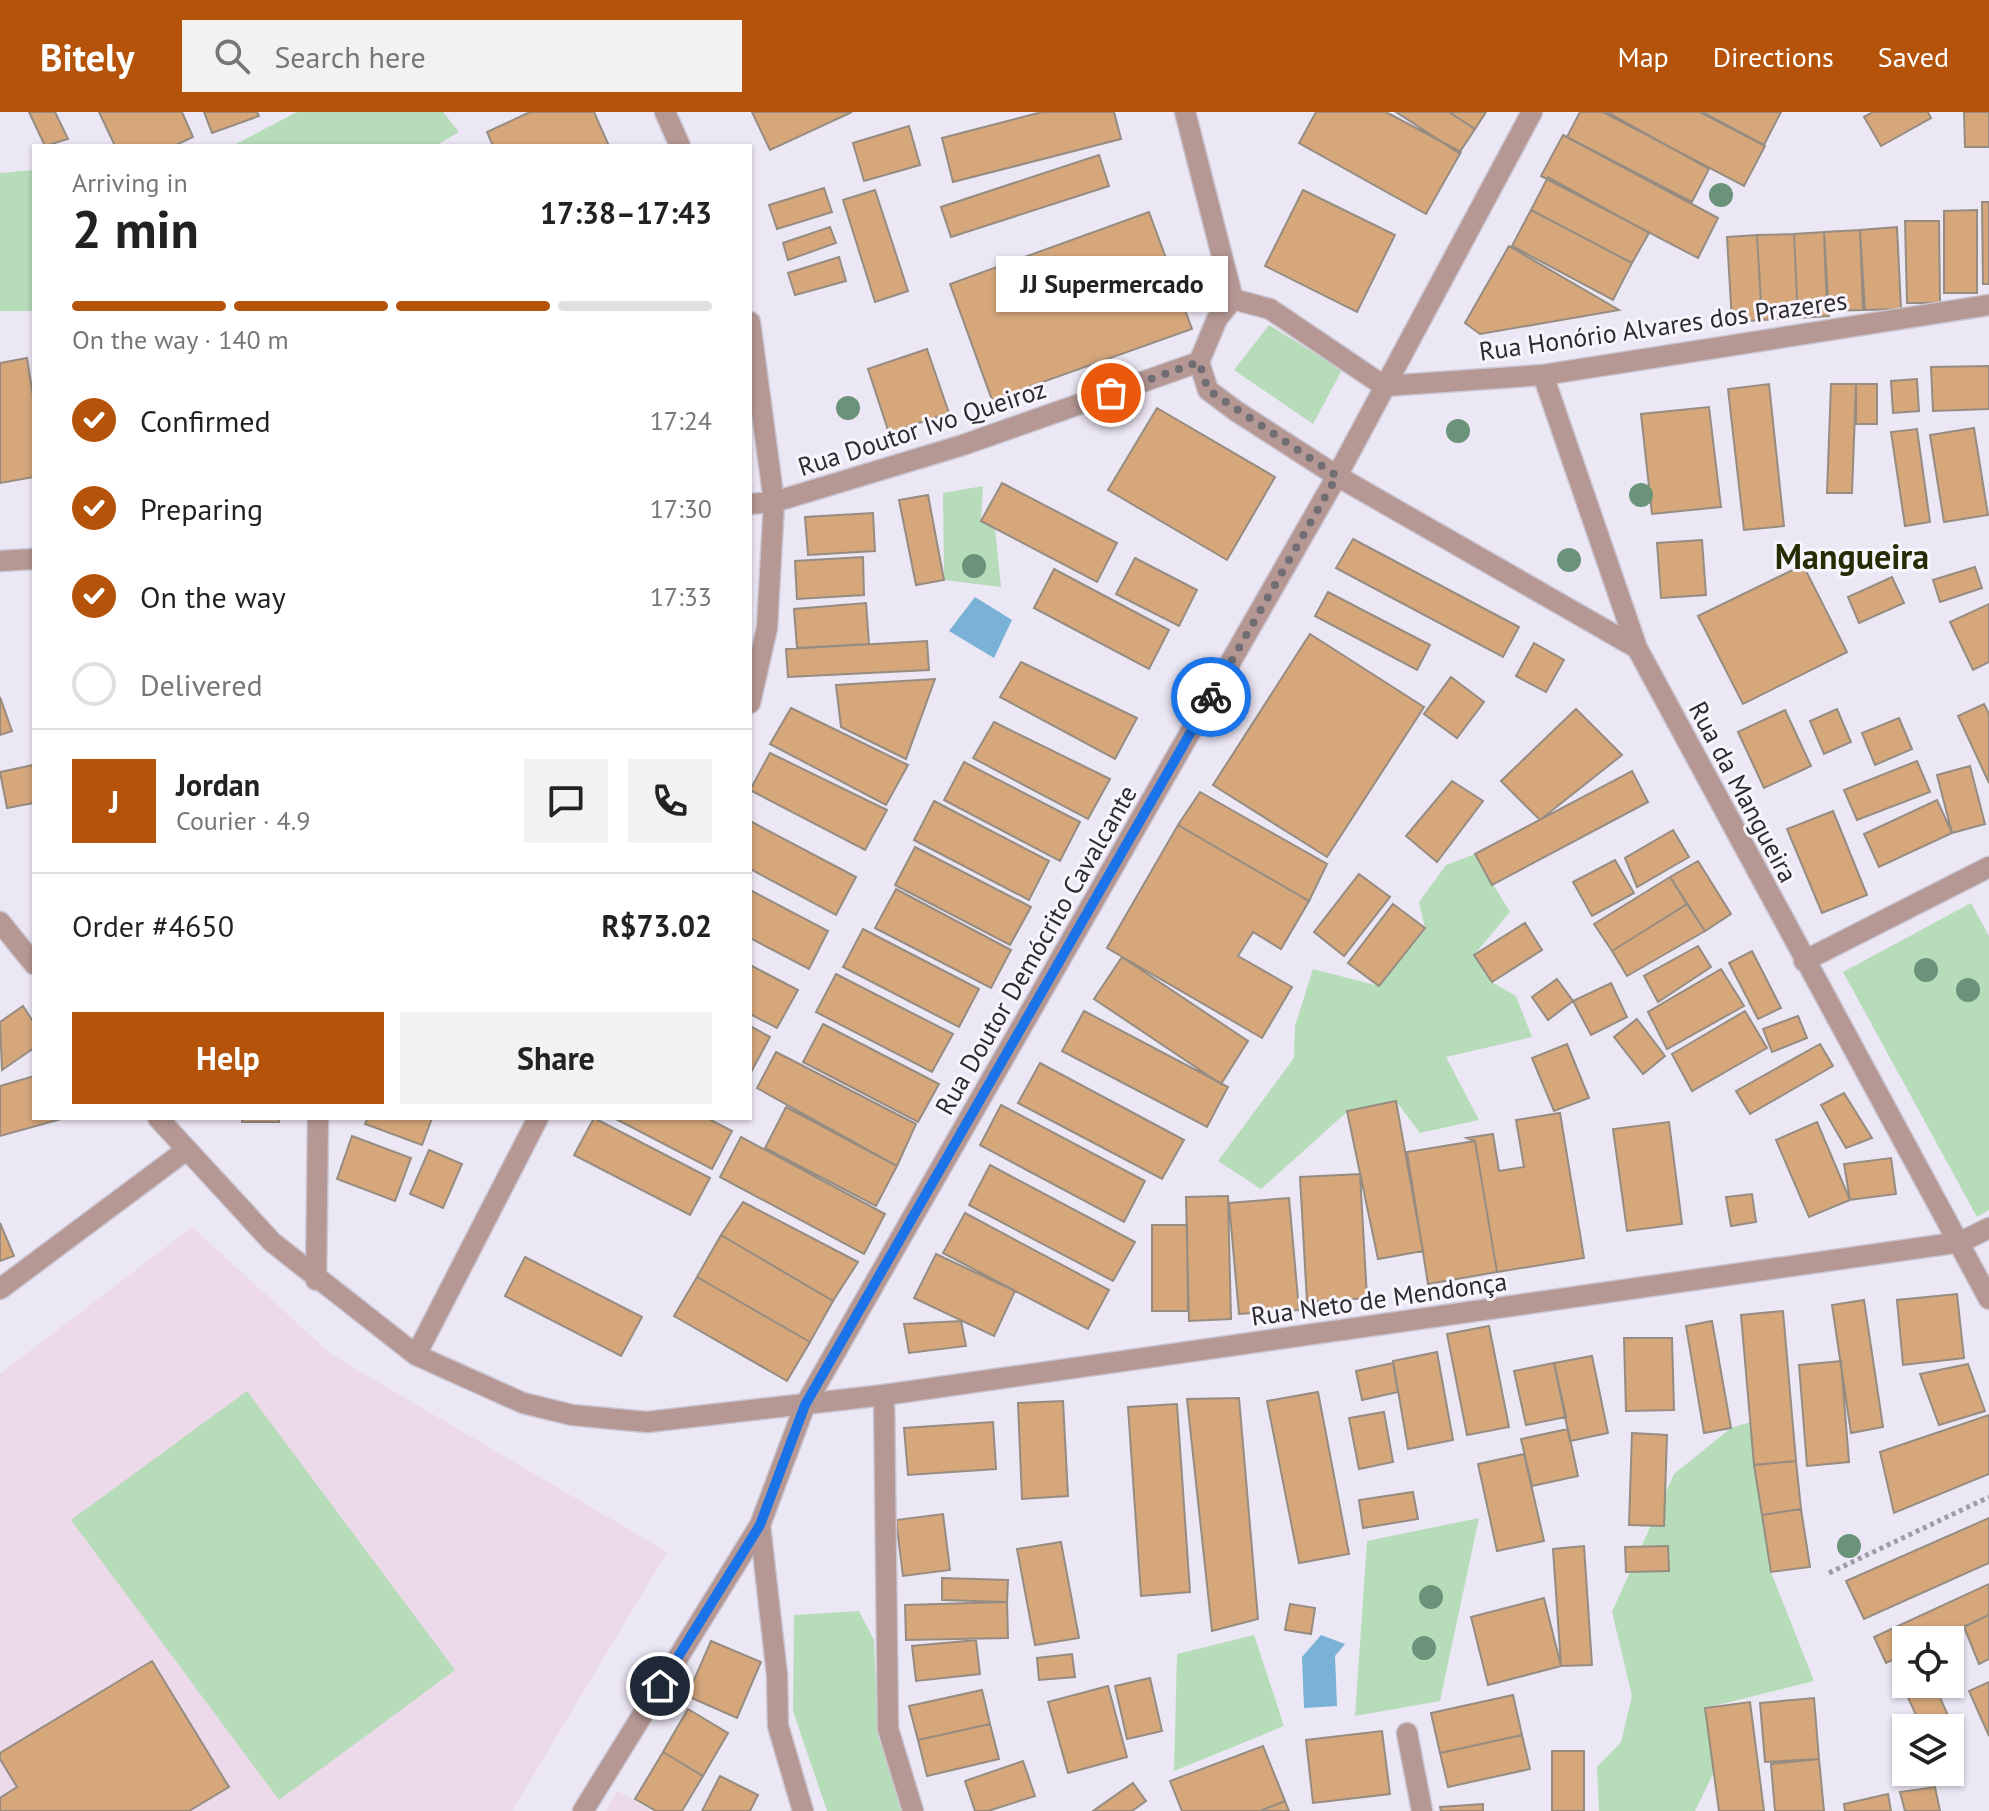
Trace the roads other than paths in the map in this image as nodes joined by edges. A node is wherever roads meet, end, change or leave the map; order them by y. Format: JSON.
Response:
{"nodes":[{"id":1,"x":665,"y":112,"type":"edge"},
{"id":2,"x":1185,"y":112,"type":"edge"},
{"id":3,"x":1532,"y":112,"type":"edge"},
{"id":4,"x":679,"y":144,"type":"edge"},
{"id":5,"x":1233,"y":299,"type":"junction"},
{"id":6,"x":1989,"y":305,"type":"edge"},
{"id":7,"x":752,"y":337,"type":"edge"},
{"id":8,"x":1199,"y":362,"type":"junction"},
{"id":9,"x":1543,"y":375,"type":"junction"},
{"id":10,"x":1384,"y":386,"type":"junction"},
{"id":11,"x":1337,"y":476,"type":"junction"},
{"id":12,"x":774,"y":502,"type":"junction"},
{"id":13,"x":752,"y":504,"type":"edge"},
{"id":14,"x":32,"y":559,"type":"edge"},
{"id":15,"x":0,"y":561,"type":"edge"},
{"id":16,"x":1637,"y":648,"type":"junction"},
{"id":17,"x":752,"y":694,"type":"edge"},
{"id":18,"x":1987,"y":874,"type":"edge"},
{"id":19,"x":0,"y":922,"type":"edge"},
{"id":20,"x":1804,"y":961,"type":"junction"},
{"id":21,"x":32,"y":962,"type":"edge"},
{"id":22,"x":160,"y":1120,"type":"edge"},
{"id":23,"x":318,"y":1120,"type":"edge"},
{"id":24,"x":537,"y":1120,"type":"edge"},
{"id":25,"x":185,"y":1151,"type":"junction"},
{"id":26,"x":1989,"y":1228,"type":"edge"},
{"id":27,"x":1961,"y":1242,"type":"junction"},
{"id":28,"x":316,"y":1280,"type":"junction"},
{"id":29,"x":0,"y":1289,"type":"edge"},
{"id":30,"x":1989,"y":1299,"type":"edge"},
{"id":31,"x":416,"y":1355,"type":"junction"},
{"id":32,"x":884,"y":1395,"type":"junction"},
{"id":33,"x":805,"y":1405,"type":"junction"},
{"id":34,"x":760,"y":1525,"type":"junction"},
{"id":35,"x":1407,"y":1733,"type":"dead end"},
{"id":36,"x":583,"y":1811,"type":"edge"},
{"id":37,"x":803,"y":1811,"type":"edge"},
{"id":38,"x":913,"y":1811,"type":"edge"},
{"id":39,"x":1422,"y":1811,"type":"edge"}],
"edges":[{"from":1,"to":4,"type":"street"},
{"from":2,"to":5,"type":"street"},
{"from":3,"to":10,"type":"street","name":"Rua Doutor Demócrito Cavalcante"},
{"from":5,"to":8,"type":"street"},
{"from":5,"to":10,"type":"street"},
{"from":6,"to":9,"type":"street","name":"Rua Honório Alvares dos Prazeres"},
{"from":7,"to":12,"type":"street"},
{"from":8,"to":11,"type":"street"},
{"from":8,"to":12,"type":"street","name":"Rua Doutor Ivo Queiroz"},
{"from":9,"to":10,"type":"street","name":"Rua Honório Alvares dos Prazeres"},
{"from":9,"to":16,"type":"street","name":"Rua da Mangueira"},
{"from":10,"to":11,"type":"street","name":"Rua Doutor Demócrito Cavalcante"},
{"from":11,"to":16,"type":"street"},
{"from":11,"to":33,"type":"street","name":"Rua Doutor Demócrito Cavalcante"},
{"from":12,"to":13,"type":"street","name":"Rua Doutor Ivo Queiroz"},
{"from":12,"to":17,"type":"street"},
{"from":14,"to":15,"type":"street"},
{"from":16,"to":20,"type":"street","name":"Rua da Mangueira"},
{"from":18,"to":20,"type":"street"},
{"from":19,"to":21,"type":"street"},
{"from":20,"to":27,"type":"street","name":"Rua da Mangueira"},
{"from":22,"to":25,"type":"street","name":"Rua Neto de Mendonça"},
{"from":23,"to":28,"type":"street"},
{"from":24,"to":31,"type":"street"},
{"from":25,"to":28,"type":"street","name":"Rua Neto de Mendonça"},
{"from":25,"to":29,"type":"street"},
{"from":26,"to":27,"type":"street"},
{"from":27,"to":30,"type":"street","name":"Rua da Mangueira"},
{"from":27,"to":32,"type":"street","name":"Rua Neto de Mendonça"},
{"from":28,"to":31,"type":"street","name":"Rua Neto de Mendonça"},
{"from":31,"to":33,"type":"street","name":"Rua Neto de Mendonça"},
{"from":32,"to":33,"type":"street","name":"Rua Neto de Mendonça"},
{"from":32,"to":38,"type":"street"},
{"from":33,"to":34,"type":"street","name":"Rua Doutor Demócrito Cavalcante"},
{"from":34,"to":36,"type":"street","name":"Rua Doutor Demócrito Cavalcante"},
{"from":34,"to":37,"type":"street"},
{"from":35,"to":39,"type":"street"}]}
